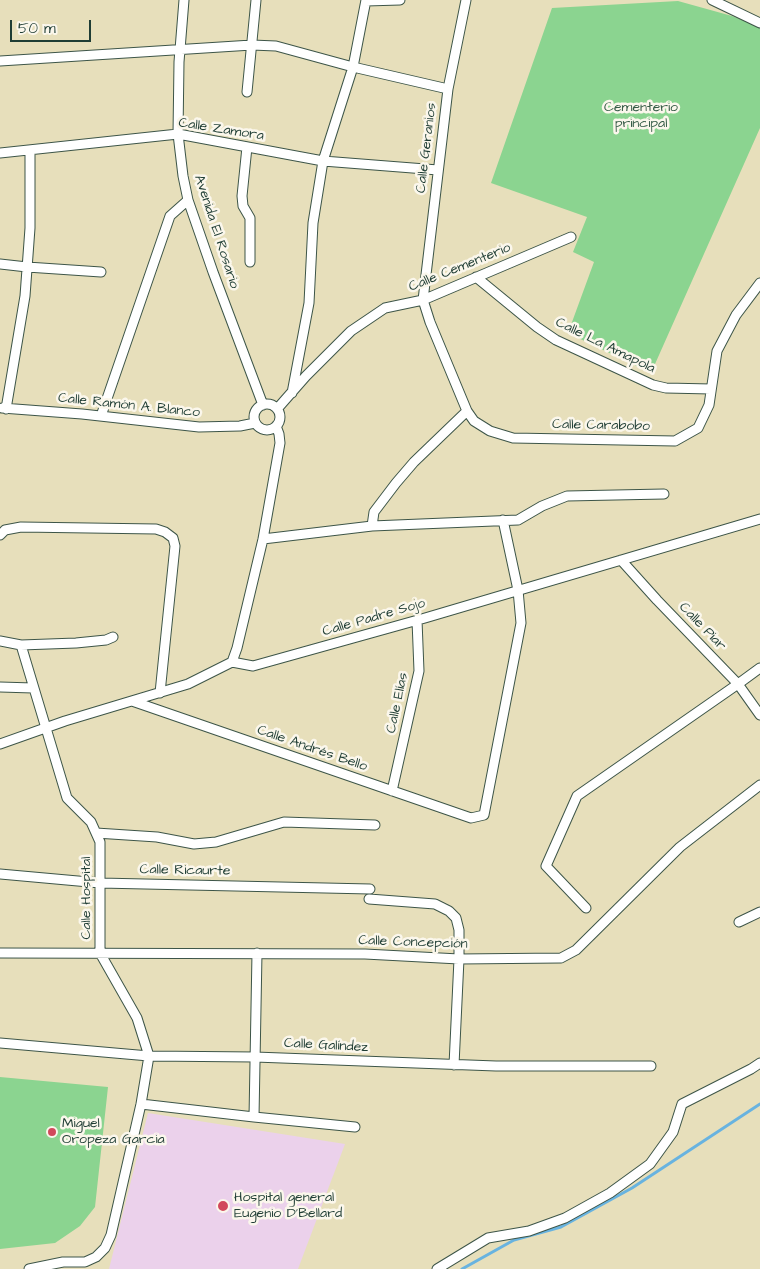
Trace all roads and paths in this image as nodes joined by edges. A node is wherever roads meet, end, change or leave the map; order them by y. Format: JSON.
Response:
{"nodes":[{"id":1,"x":182,"y":0,"type":"edge"},
{"id":2,"x":256,"y":0,"type":"edge"},
{"id":3,"x":366,"y":0,"type":"edge"},
{"id":4,"x":400,"y":0,"type":"edge"},
{"id":5,"x":466,"y":0,"type":"edge"},
{"id":6,"x":712,"y":0,"type":"edge"},
{"id":7,"x":760,"y":23,"type":"edge"},
{"id":8,"x":252,"y":45,"type":"junction"},
{"id":9,"x":179,"y":50,"type":"junction"},
{"id":10,"x":0,"y":62,"type":"edge"},
{"id":11,"x":353,"y":68,"type":"junction"},
{"id":12,"x":448,"y":89,"type":"junction"},
{"id":13,"x":247,"y":92,"type":"dead end"},
{"id":14,"x":178,"y":134,"type":"junction"},
{"id":15,"x":247,"y":147,"type":"junction"},
{"id":16,"x":30,"y":151,"type":"junction"},
{"id":17,"x":0,"y":153,"type":"edge"},
{"id":18,"x":323,"y":161,"type":"junction"},
{"id":19,"x":438,"y":170,"type":"junction"},
{"id":20,"x":188,"y":200,"type":"junction"},
{"id":21,"x":571,"y":237,"type":"dead end"},
{"id":22,"x":250,"y":262,"type":"dead end"},
{"id":23,"x":0,"y":264,"type":"edge"},
{"id":24,"x":27,"y":268,"type":"junction"},
{"id":25,"x":101,"y":272,"type":"dead end"},
{"id":26,"x":476,"y":277,"type":"junction"},
{"id":27,"x":760,"y":283,"type":"edge"},
{"id":28,"x":423,"y":300,"type":"junction"},
{"id":29,"x":711,"y":389,"type":"junction"},
{"id":30,"x":292,"y":393,"type":"junction"},
{"id":31,"x":263,"y":405,"type":"junction"},
{"id":32,"x":3,"y":408,"type":"edge"},
{"id":33,"x":277,"y":409,"type":"junction"},
{"id":34,"x":468,"y":411,"type":"junction"},
{"id":35,"x":101,"y":416,"type":"junction"},
{"id":36,"x":255,"y":423,"type":"junction"},
{"id":37,"x":276,"y":426,"type":"junction"},
{"id":38,"x":664,"y":494,"type":"dead end"},
{"id":39,"x":760,"y":519,"type":"edge"},
{"id":40,"x":503,"y":520,"type":"junction"},
{"id":41,"x":372,"y":526,"type":"junction"},
{"id":42,"x":0,"y":534,"type":"edge"},
{"id":43,"x":263,"y":539,"type":"junction"},
{"id":44,"x":621,"y":560,"type":"junction"},
{"id":45,"x":518,"y":590,"type":"junction"},
{"id":46,"x":418,"y":620,"type":"junction"},
{"id":47,"x":112,"y":637,"type":"dead end"},
{"id":48,"x":0,"y":641,"type":"edge"},
{"id":49,"x":21,"y":645,"type":"junction"},
{"id":50,"x":232,"y":662,"type":"junction"},
{"id":51,"x":760,"y":668,"type":"edge"},
{"id":52,"x":738,"y":684,"type":"junction"},
{"id":53,"x":0,"y":687,"type":"edge"},
{"id":54,"x":33,"y":688,"type":"junction"},
{"id":55,"x":160,"y":693,"type":"junction"},
{"id":56,"x":132,"y":701,"type":"junction"},
{"id":57,"x":760,"y":715,"type":"edge"},
{"id":58,"x":45,"y":728,"type":"junction"},
{"id":59,"x":0,"y":744,"type":"edge"},
{"id":60,"x":760,"y":786,"type":"edge"},
{"id":61,"x":392,"y":791,"type":"junction"},
{"id":62,"x":375,"y":825,"type":"dead end"},
{"id":63,"x":96,"y":833,"type":"junction"},
{"id":64,"x":0,"y":874,"type":"edge"},
{"id":65,"x":100,"y":883,"type":"junction"},
{"id":66,"x":586,"y":908,"type":"dead end"},
{"id":67,"x":760,"y":912,"type":"edge"},
{"id":68,"x":739,"y":922,"type":"dead end"},
{"id":69,"x":100,"y":953,"type":"junction"},
{"id":70,"x":257,"y":953,"type":"junction"},
{"id":71,"x":0,"y":954,"type":"edge"},
{"id":72,"x":459,"y":959,"type":"junction"},
{"id":73,"x":0,"y":1043,"type":"edge"},
{"id":74,"x":149,"y":1056,"type":"junction"},
{"id":75,"x":255,"y":1057,"type":"junction"},
{"id":76,"x":760,"y":1063,"type":"edge"},
{"id":77,"x":454,"y":1065,"type":"junction"},
{"id":78,"x":651,"y":1066,"type":"dead end"},
{"id":79,"x":142,"y":1104,"type":"junction"},
{"id":80,"x":254,"y":1117,"type":"junction"},
{"id":81,"x":355,"y":1127,"type":"dead end"},
{"id":82,"x":85,"y":1265,"type":"edge"},
{"id":83,"x":29,"y":1269,"type":"edge"},
{"id":84,"x":437,"y":1269,"type":"edge"}],
"edges":[{"from":1,"to":9,"type":"street","name":"Avenida El Rosario"},
{"from":2,"to":8,"type":"street"},
{"from":3,"to":4,"type":"street"},
{"from":3,"to":11,"type":"street"},
{"from":5,"to":12,"type":"street","name":"Calle Geranios"},
{"from":6,"to":7,"type":"street"},
{"from":8,"to":9,"type":"street"},
{"from":8,"to":11,"type":"street"},
{"from":8,"to":13,"type":"street"},
{"from":9,"to":10,"type":"street"},
{"from":9,"to":14,"type":"street","name":"Avenida El Rosario"},
{"from":11,"to":12,"type":"street"},
{"from":11,"to":18,"type":"street"},
{"from":12,"to":19,"type":"street","name":"Calle Geranios"},
{"from":14,"to":15,"type":"street","name":"Calle Zamora"},
{"from":14,"to":16,"type":"street","name":"Calle Zamora"},
{"from":14,"to":20,"type":"street","name":"Avenida El Rosario"},
{"from":15,"to":18,"type":"street","name":"Calle Zamora"},
{"from":15,"to":22,"type":"street"},
{"from":16,"to":17,"type":"street","name":"Calle Zamora"},
{"from":16,"to":24,"type":"street"},
{"from":18,"to":19,"type":"street","name":"Calle Zamora"},
{"from":18,"to":30,"type":"street"},
{"from":19,"to":28,"type":"street","name":"Calle Geranios"},
{"from":20,"to":31,"type":"street","name":"Avenida El Rosario"},
{"from":20,"to":35,"type":"street"},
{"from":21,"to":26,"type":"street","name":"Calle Cementerio"},
{"from":23,"to":24,"type":"street"},
{"from":24,"to":25,"type":"street"},
{"from":24,"to":32,"type":"street"},
{"from":26,"to":28,"type":"street","name":"Calle Cementerio"},
{"from":26,"to":29,"type":"street","name":"Calle La Amapola"},
{"from":27,"to":29,"type":"street","name":"Calle Carabobo"},
{"from":28,"to":30,"type":"street","name":"Calle Cementerio"},
{"from":28,"to":34,"type":"street","name":"Calle Carabobo"},
{"from":29,"to":34,"type":"street","name":"Calle Carabobo"},
{"from":30,"to":33,"type":"street","name":"Calle Cementerio"},
{"from":31,"to":33,"type":"street"},
{"from":31,"to":36,"type":"street"},
{"from":32,"to":35,"type":"street","name":"Calle Ramón A. Blanco"},
{"from":33,"to":37,"type":"street"},
{"from":34,"to":41,"type":"street"},
{"from":35,"to":36,"type":"street","name":"Calle Ramón A. Blanco"},
{"from":36,"to":37,"type":"street"},
{"from":37,"to":43,"type":"street"},
{"from":38,"to":40,"type":"street"},
{"from":39,"to":44,"type":"street","name":"Calle Padre Sojo"},
{"from":40,"to":41,"type":"street"},
{"from":40,"to":45,"type":"street"},
{"from":41,"to":43,"type":"street"},
{"from":42,"to":55,"type":"street"},
{"from":43,"to":50,"type":"street"},
{"from":44,"to":45,"type":"street","name":"Calle Padre Sojo"},
{"from":44,"to":52,"type":"street","name":"Calle Piar"},
{"from":45,"to":46,"type":"street","name":"Calle Padre Sojo"},
{"from":45,"to":61,"type":"street","name":"Calle Andrés Bello"},
{"from":46,"to":50,"type":"street","name":"Calle Padre Sojo"},
{"from":46,"to":61,"type":"street","name":"Calle Elías"},
{"from":47,"to":49,"type":"street"},
{"from":48,"to":49,"type":"street"},
{"from":49,"to":54,"type":"street","name":"Calle Hospital"},
{"from":50,"to":55,"type":"street"},
{"from":51,"to":52,"type":"street"},
{"from":52,"to":57,"type":"street","name":"Calle Piar"},
{"from":52,"to":66,"type":"street"},
{"from":53,"to":54,"type":"street"},
{"from":54,"to":58,"type":"street","name":"Calle Hospital"},
{"from":55,"to":56,"type":"street"},
{"from":56,"to":58,"type":"street"},
{"from":56,"to":61,"type":"street","name":"Calle Andrés Bello"},
{"from":58,"to":59,"type":"street"},
{"from":58,"to":63,"type":"street","name":"Calle Hospital"},
{"from":60,"to":72,"type":"street","name":"Calle Concepción"},
{"from":62,"to":63,"type":"street"},
{"from":63,"to":65,"type":"street","name":"Calle Hospital"},
{"from":64,"to":65,"type":"street","name":"Calle Ricaurte"},
{"from":65,"to":69,"type":"street","name":"Calle Hospital"},
{"from":65,"to":72,"type":"street","name":"Calle Ricaurte"},
{"from":67,"to":68,"type":"street"},
{"from":69,"to":70,"type":"street","name":"Calle Concepción"},
{"from":69,"to":71,"type":"street","name":"Calle Concepción"},
{"from":69,"to":74,"type":"street","name":"Calle Hospital"},
{"from":70,"to":72,"type":"street","name":"Calle Concepción"},
{"from":70,"to":75,"type":"street"},
{"from":72,"to":77,"type":"street","name":"Calle Ricaurte"},
{"from":73,"to":74,"type":"street","name":"Calle Galíndez"},
{"from":74,"to":75,"type":"street","name":"Calle Galíndez"},
{"from":74,"to":79,"type":"street","name":"Calle Hospital"},
{"from":75,"to":77,"type":"street","name":"Calle Galíndez"},
{"from":75,"to":80,"type":"street"},
{"from":76,"to":84,"type":"street"},
{"from":77,"to":78,"type":"street","name":"Calle Galíndez"},
{"from":79,"to":80,"type":"street"},
{"from":79,"to":82,"type":"street","name":"Calle Hospital"},
{"from":80,"to":81,"type":"street"},
{"from":82,"to":83,"type":"street"}]}
